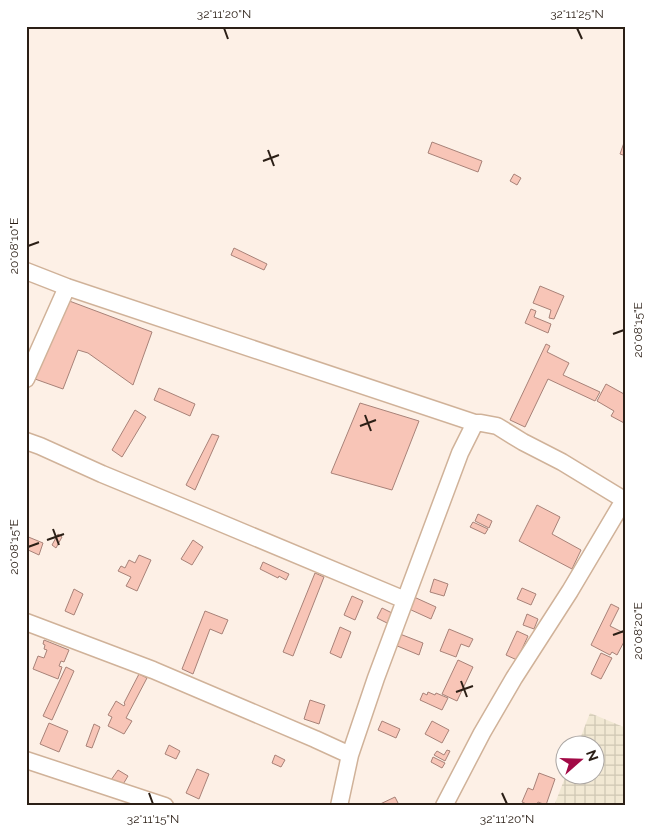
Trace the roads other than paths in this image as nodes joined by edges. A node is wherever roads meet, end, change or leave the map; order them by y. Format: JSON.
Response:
{"nodes":[{"id":1,"x":26,"y":271,"type":"edge"},
{"id":2,"x":67,"y":287,"type":"junction"},
{"id":3,"x":26,"y":379,"type":"edge"},
{"id":4,"x":475,"y":423,"type":"junction"},
{"id":5,"x":26,"y":441,"type":"edge"},
{"id":6,"x":625,"y":500,"type":"edge"},
{"id":7,"x":405,"y":600,"type":"junction"},
{"id":8,"x":26,"y":622,"type":"edge"},
{"id":9,"x":350,"y":755,"type":"junction"},
{"id":10,"x":26,"y":760,"type":"edge"},
{"id":11,"x":165,"y":806,"type":"edge"},
{"id":12,"x":339,"y":806,"type":"edge"},
{"id":13,"x":444,"y":806,"type":"edge"}],
"edges":[{"from":1,"to":2,"type":"lane"},
{"from":2,"to":3,"type":"lane"},
{"from":2,"to":4,"type":"lane"},
{"from":4,"to":6,"type":"lane"},
{"from":4,"to":7,"type":"lane"},
{"from":5,"to":7,"type":"lane"},
{"from":6,"to":13,"type":"lane"},
{"from":7,"to":9,"type":"lane"},
{"from":8,"to":9,"type":"lane"},
{"from":9,"to":12,"type":"lane"},
{"from":10,"to":11,"type":"lane"}]}
